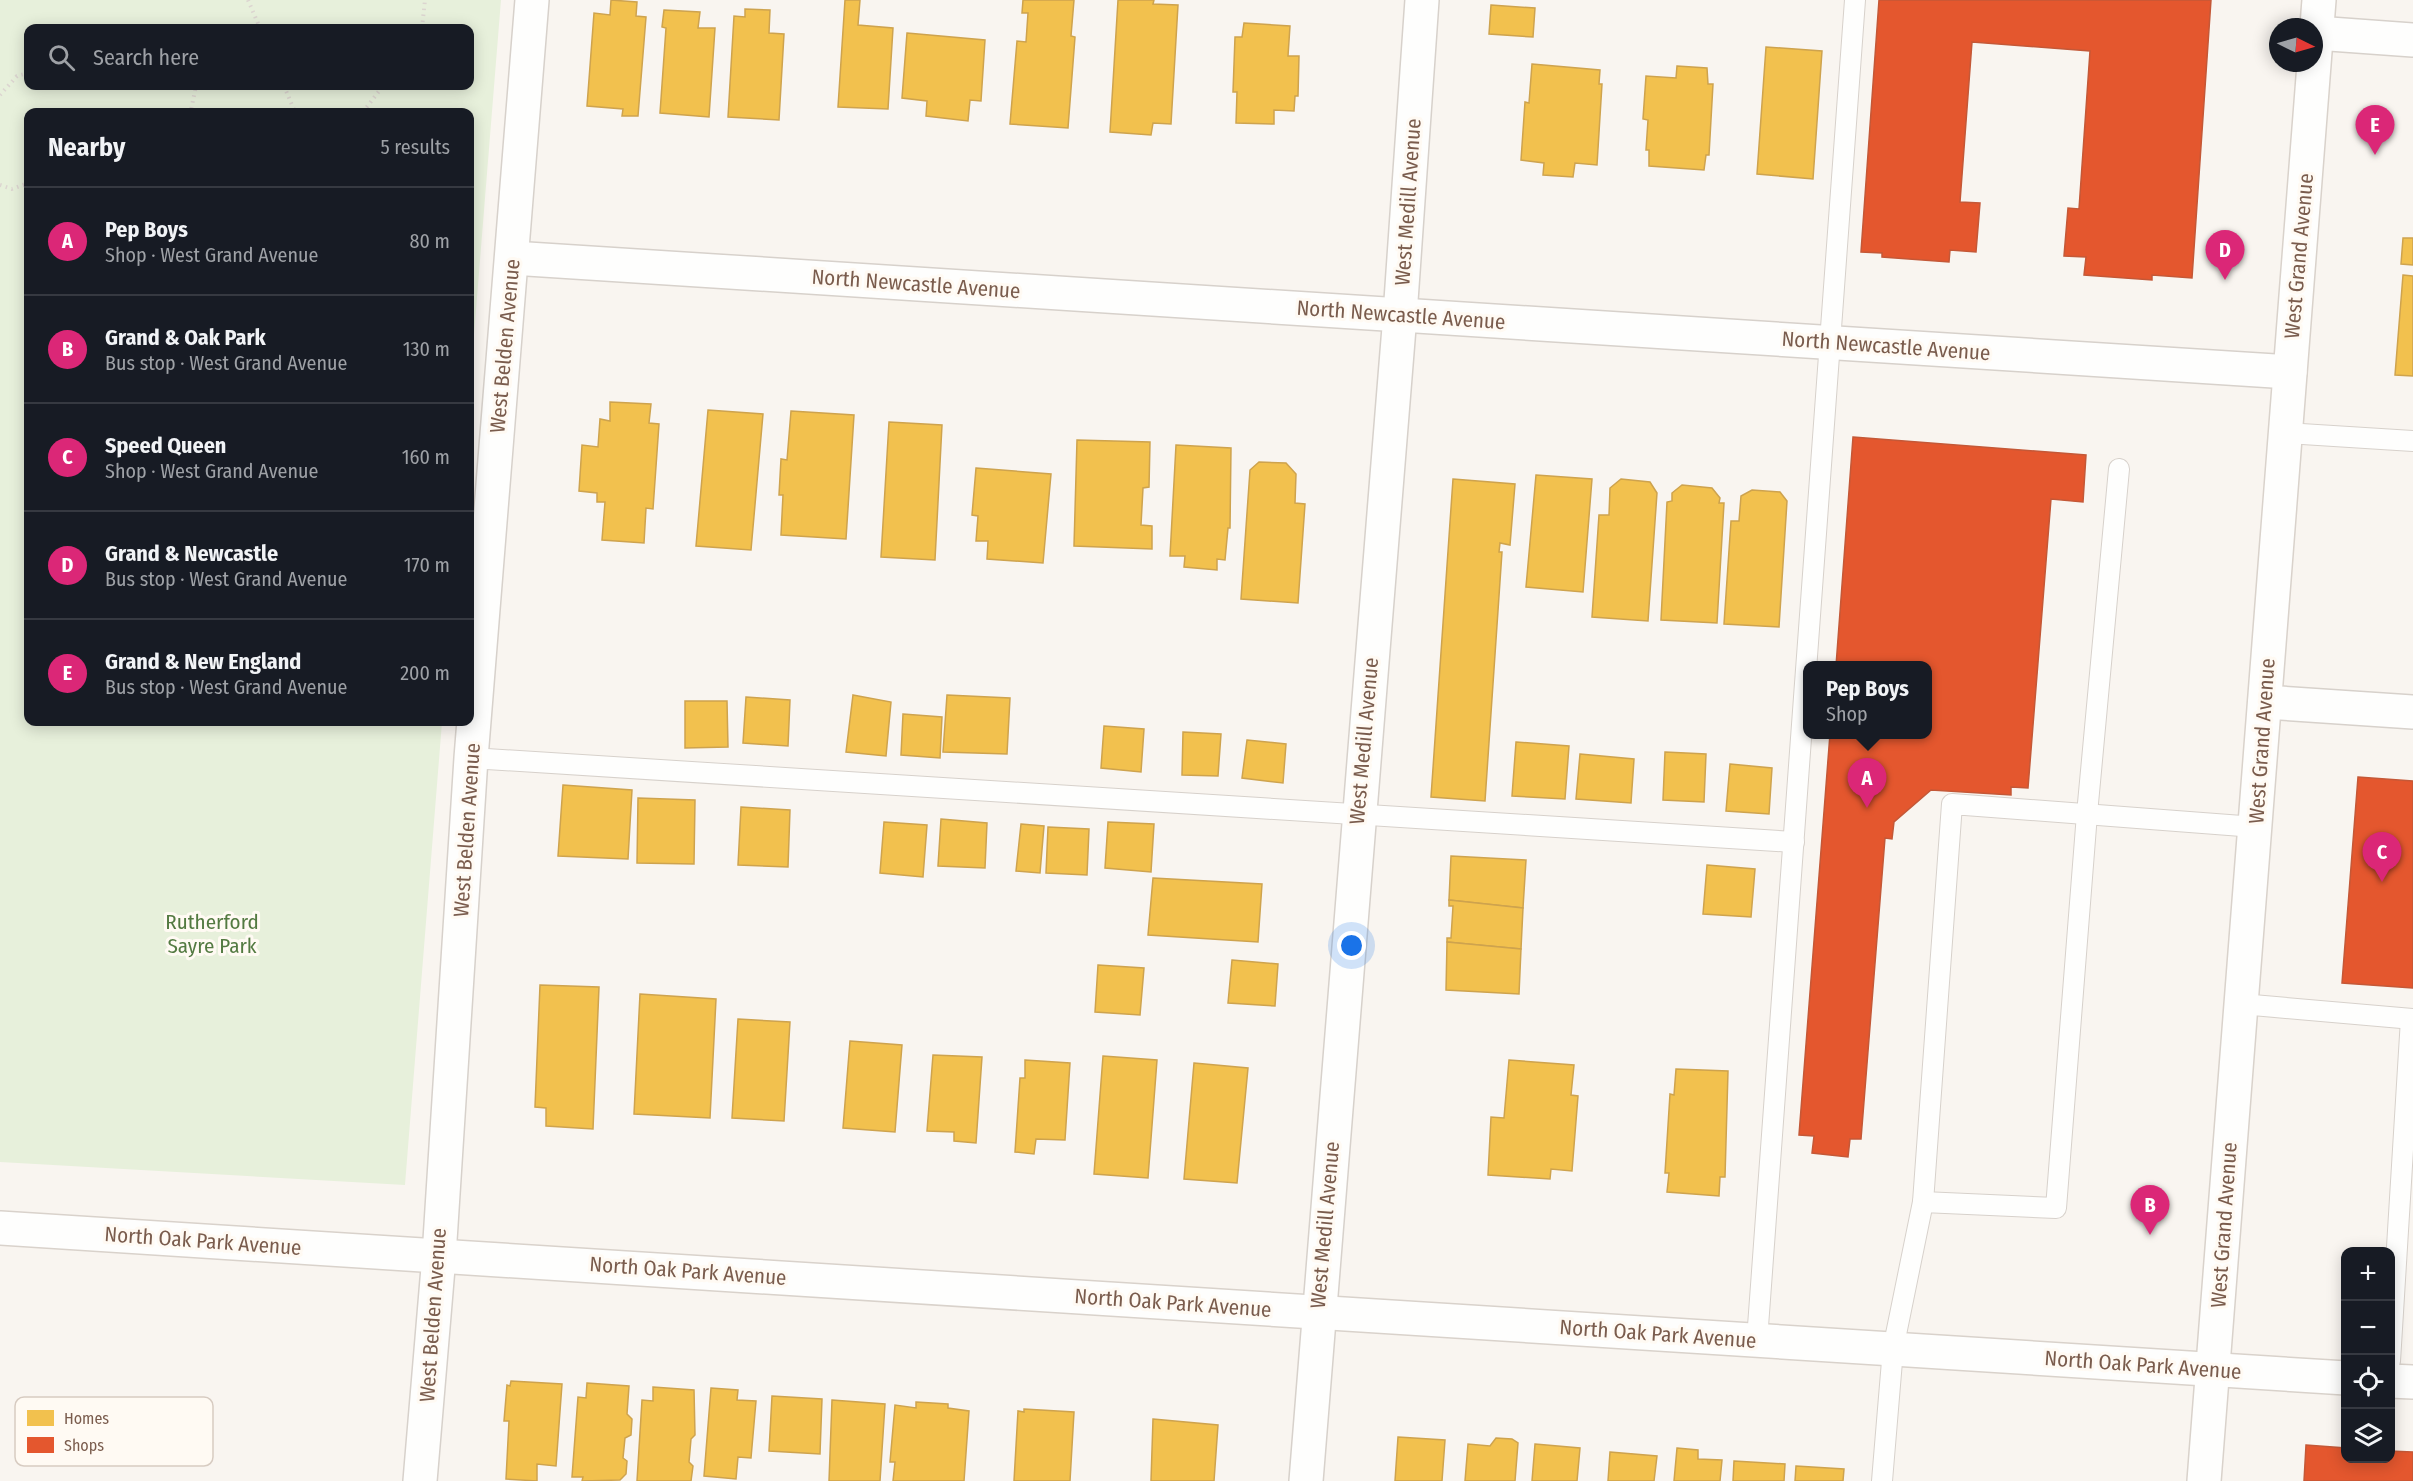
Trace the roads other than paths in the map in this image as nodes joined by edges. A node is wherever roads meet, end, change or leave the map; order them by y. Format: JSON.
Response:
{"nodes":[{"id":1,"x":532,"y":0,"type":"edge"},
{"id":2,"x":1422,"y":0,"type":"edge"},
{"id":3,"x":1855,"y":0,"type":"edge"},
{"id":4,"x":2319,"y":0,"type":"edge"},
{"id":5,"x":2317,"y":18,"type":"edge"},
{"id":6,"x":2323,"y":34,"type":"edge"},
{"id":7,"x":2413,"y":40,"type":"edge"},
{"id":8,"x":2313,"y":72,"type":"edge"},
{"id":9,"x":512,"y":258,"type":"junction"},
{"id":10,"x":1400,"y":315,"type":"junction"},
{"id":11,"x":1830,"y":343,"type":"junction"},
{"id":12,"x":2290,"y":372,"type":"junction"},
{"id":13,"x":2285,"y":433,"type":"junction"},
{"id":14,"x":2413,"y":441,"type":"edge"},
{"id":15,"x":2119,"y":469,"type":"dead end"},
{"id":16,"x":1807,"y":661,"type":"edge"},
{"id":17,"x":2265,"y":702,"type":"junction"},
{"id":18,"x":2413,"y":712,"type":"edge"},
{"id":19,"x":1803,"y":717,"type":"edge"},
{"id":20,"x":474,"y":721,"type":"edge"},
{"id":21,"x":474,"y":726,"type":"edge"},
{"id":22,"x":471,"y":758,"type":"junction"},
{"id":23,"x":1358,"y":814,"type":"junction"},
{"id":24,"x":2087,"y":814,"type":"junction"},
{"id":25,"x":2255,"y":827,"type":"junction"},
{"id":26,"x":1794,"y":842,"type":"junction"},
{"id":27,"x":2241,"y":1004,"type":"junction"},
{"id":28,"x":2412,"y":1019,"type":"edge"},
{"id":29,"x":1923,"y":1202,"type":"junction"},
{"id":30,"x":0,"y":1228,"type":"edge"},
{"id":31,"x":439,"y":1256,"type":"junction"},
{"id":32,"x":1318,"y":1312,"type":"junction"},
{"id":33,"x":1757,"y":1340,"type":"junction"},
{"id":34,"x":1893,"y":1349,"type":"junction"},
{"id":35,"x":2391,"y":1355,"type":"edge"},
{"id":36,"x":2212,"y":1369,"type":"junction"},
{"id":37,"x":2341,"y":1378,"type":"edge"},
{"id":38,"x":2395,"y":1381,"type":"edge"},
{"id":39,"x":2413,"y":1382,"type":"edge"},
{"id":40,"x":420,"y":1481,"type":"edge"},
{"id":41,"x":1306,"y":1481,"type":"edge"},
{"id":42,"x":1882,"y":1481,"type":"edge"},
{"id":43,"x":2204,"y":1481,"type":"edge"}],
"edges":[{"from":1,"to":9,"type":"street","name":"West Belden Avenue"},
{"from":2,"to":10,"type":"street","name":"West Medill Avenue"},
{"from":3,"to":11,"type":"lane"},
{"from":4,"to":5,"type":"street","name":"West Grand Avenue"},
{"from":6,"to":7,"type":"street"},
{"from":8,"to":12,"type":"street","name":"West Grand Avenue"},
{"from":9,"to":10,"type":"street","name":"North Newcastle Avenue"},
{"from":9,"to":20,"type":"street","name":"West Belden Avenue"},
{"from":10,"to":11,"type":"street","name":"North Newcastle Avenue"},
{"from":10,"to":23,"type":"street","name":"West Medill Avenue"},
{"from":11,"to":12,"type":"street","name":"North Newcastle Avenue"},
{"from":11,"to":16,"type":"lane"},
{"from":12,"to":13,"type":"street","name":"West Grand Avenue"},
{"from":13,"to":14,"type":"lane"},
{"from":13,"to":17,"type":"street","name":"West Grand Avenue"},
{"from":15,"to":24,"type":"lane"},
{"from":17,"to":18,"type":"street"},
{"from":17,"to":25,"type":"street","name":"West Grand Avenue"},
{"from":19,"to":26,"type":"lane"},
{"from":21,"to":22,"type":"street","name":"West Belden Avenue"},
{"from":22,"to":23,"type":"lane"},
{"from":22,"to":31,"type":"street","name":"West Belden Avenue"},
{"from":23,"to":26,"type":"lane"},
{"from":23,"to":32,"type":"street","name":"West Medill Avenue"},
{"from":24,"to":25,"type":"lane"},
{"from":24,"to":29,"type":"lane"},
{"from":24,"to":29,"type":"lane"},
{"from":25,"to":27,"type":"street","name":"West Grand Avenue"},
{"from":26,"to":33,"type":"lane"},
{"from":27,"to":28,"type":"lane"},
{"from":27,"to":36,"type":"street","name":"West Grand Avenue"},
{"from":28,"to":35,"type":"lane"},
{"from":29,"to":34,"type":"lane"},
{"from":30,"to":31,"type":"street","name":"North Oak Park Avenue"},
{"from":31,"to":32,"type":"street","name":"North Oak Park Avenue"},
{"from":31,"to":40,"type":"street","name":"West Belden Avenue"},
{"from":32,"to":33,"type":"street","name":"North Oak Park Avenue"},
{"from":32,"to":41,"type":"street","name":"West Medill Avenue"},
{"from":33,"to":34,"type":"street","name":"North Oak Park Avenue"},
{"from":34,"to":36,"type":"street","name":"North Oak Park Avenue"},
{"from":34,"to":42,"type":"lane"},
{"from":36,"to":37,"type":"street","name":"North Oak Park Avenue"},
{"from":36,"to":43,"type":"street","name":"West Grand Avenue"},
{"from":38,"to":39,"type":"street"}]}
